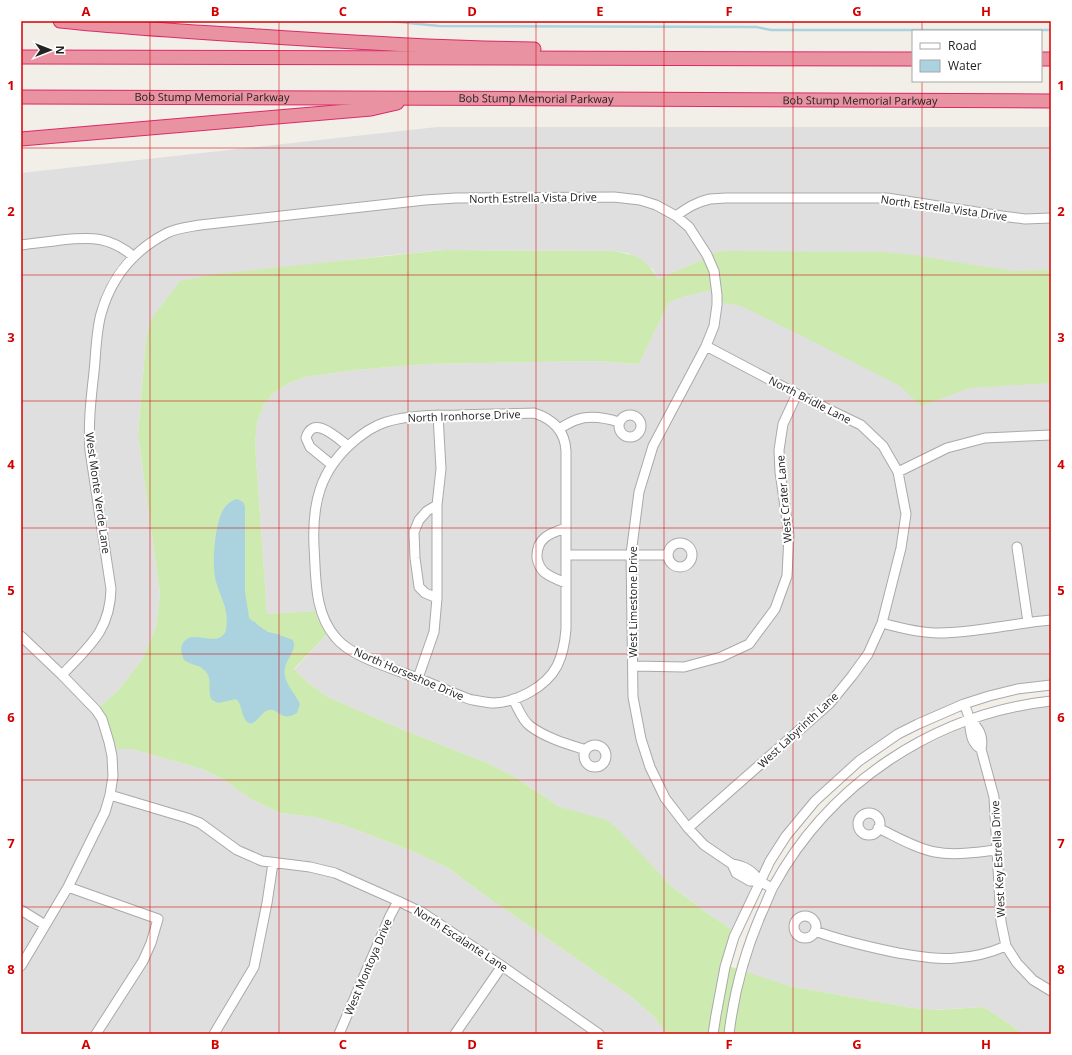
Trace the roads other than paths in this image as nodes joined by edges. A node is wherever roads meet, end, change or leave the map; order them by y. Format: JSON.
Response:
{"nodes":[{"id":1,"x":60,"y":21,"type":"edge"},
{"id":2,"x":21,"y":57,"type":"edge"},
{"id":3,"x":655,"y":59,"type":"junction"},
{"id":4,"x":912,"y":59,"type":"edge"},
{"id":5,"x":21,"y":97,"type":"edge"},
{"id":6,"x":418,"y":98,"type":"junction"},
{"id":7,"x":1051,"y":101,"type":"edge"},
{"id":8,"x":21,"y":139,"type":"edge"},
{"id":9,"x":676,"y":216,"type":"junction"},
{"id":10,"x":1051,"y":218,"type":"edge"},
{"id":11,"x":21,"y":245,"type":"edge"},
{"id":12,"x":134,"y":257,"type":"junction"},
{"id":13,"x":706,"y":346,"type":"junction"},
{"id":14,"x":797,"y":394,"type":"junction"},
{"id":15,"x":438,"y":415,"type":"junction"},
{"id":16,"x":619,"y":422,"type":"dead end"},
{"id":17,"x":559,"y":429,"type":"junction"},
{"id":18,"x":1051,"y":435,"type":"edge"},
{"id":19,"x":348,"y":446,"type":"junction"},
{"id":20,"x":332,"y":465,"type":"junction"},
{"id":21,"x":898,"y":472,"type":"junction"},
{"id":22,"x":327,"y":473,"type":"joint"},
{"id":23,"x":437,"y":504,"type":"junction"},
{"id":24,"x":566,"y":528,"type":"junction"},
{"id":25,"x":1017,"y":547,"type":"dead end"},
{"id":26,"x":631,"y":554,"type":"junction"},
{"id":27,"x":566,"y":555,"type":"junction"},
{"id":28,"x":668,"y":555,"type":"dead end"},
{"id":29,"x":566,"y":583,"type":"junction"},
{"id":30,"x":437,"y":598,"type":"junction"},
{"id":31,"x":1051,"y":620,"type":"edge"},
{"id":32,"x":1028,"y":622,"type":"junction"},
{"id":33,"x":882,"y":623,"type":"junction"},
{"id":34,"x":21,"y":636,"type":"edge"},
{"id":35,"x":633,"y":666,"type":"junction"},
{"id":36,"x":62,"y":675,"type":"junction"},
{"id":37,"x":418,"y":678,"type":"junction"},
{"id":38,"x":1051,"y":684,"type":"edge"},
{"id":39,"x":513,"y":699,"type":"junction"},
{"id":40,"x":1051,"y":701,"type":"edge"},
{"id":41,"x":964,"y":704,"type":"junction"},
{"id":42,"x":970,"y":720,"type":"junction"},
{"id":43,"x":586,"y":750,"type":"dead end"},
{"id":44,"x":110,"y":795,"type":"junction"},
{"id":45,"x":688,"y":828,"type":"junction"},
{"id":46,"x":878,"y":828,"type":"dead end"},
{"id":47,"x":997,"y":850,"type":"junction"},
{"id":48,"x":273,"y":863,"type":"junction"},
{"id":49,"x":759,"y":881,"type":"junction"},
{"id":50,"x":68,"y":887,"type":"junction"},
{"id":51,"x":772,"y":888,"type":"junction"},
{"id":52,"x":398,"y":901,"type":"junction"},
{"id":53,"x":21,"y":910,"type":"edge"},
{"id":54,"x":45,"y":926,"type":"junction"},
{"id":55,"x":815,"y":931,"type":"dead end"},
{"id":56,"x":1006,"y":946,"type":"junction"},
{"id":57,"x":21,"y":966,"type":"edge"},
{"id":58,"x":502,"y":966,"type":"junction"},
{"id":59,"x":1051,"y":991,"type":"edge"},
{"id":60,"x":96,"y":1034,"type":"edge"},
{"id":61,"x":214,"y":1034,"type":"edge"},
{"id":62,"x":339,"y":1034,"type":"edge"},
{"id":63,"x":455,"y":1034,"type":"edge"},
{"id":64,"x":599,"y":1034,"type":"edge"},
{"id":65,"x":713,"y":1034,"type":"edge"},
{"id":66,"x":729,"y":1034,"type":"edge"}],
"edges":[{"from":1,"to":3,"type":"highway"},
{"from":2,"to":3,"type":"highway"},
{"from":3,"to":4,"type":"highway"},
{"from":5,"to":6,"type":"highway","name":"Bob Stump Memorial Parkway"},
{"from":6,"to":7,"type":"highway","name":"Bob Stump Memorial Parkway"},
{"from":6,"to":8,"type":"highway"},
{"from":9,"to":10,"type":"street","name":"North Estrella Vista Drive"},
{"from":9,"to":12,"type":"street","name":"North Estrella Vista Drive"},
{"from":9,"to":13,"type":"street","name":"West Limestone Drive"},
{"from":11,"to":12,"type":"street"},
{"from":12,"to":36,"type":"street","name":"West Monte Verde Lane"},
{"from":13,"to":14,"type":"street","name":"North Bridle Lane"},
{"from":13,"to":26,"type":"street","name":"West Limestone Drive"},
{"from":14,"to":21,"type":"street","name":"North Bridle Lane"},
{"from":14,"to":35,"type":"street","name":"West Crater Lane"},
{"from":15,"to":17,"type":"street","name":"North Ironhorse Drive"},
{"from":15,"to":19,"type":"street","name":"North Ironhorse Drive"},
{"from":15,"to":23,"type":"street"},
{"from":16,"to":17,"type":"street"},
{"from":17,"to":24,"type":"street","name":"North Horseshoe Drive"},
{"from":18,"to":21,"type":"street"},
{"from":19,"to":20,"type":"street","name":"North Ironhorse Drive"},
{"from":19,"to":20,"type":"street"},
{"from":20,"to":22,"type":"street","name":"North Ironhorse Drive"},
{"from":21,"to":33,"type":"street","name":"West Labyrinth Lane"},
{"from":22,"to":37,"type":"street","name":"North Horseshoe Drive"},
{"from":23,"to":30,"type":"street"},
{"from":23,"to":30,"type":"street"},
{"from":24,"to":27,"type":"street","name":"North Horseshoe Drive"},
{"from":24,"to":29,"type":"street"},
{"from":25,"to":32,"type":"street"},
{"from":26,"to":27,"type":"street"},
{"from":26,"to":28,"type":"street"},
{"from":26,"to":35,"type":"street","name":"West Limestone Drive"},
{"from":27,"to":29,"type":"street","name":"North Horseshoe Drive"},
{"from":29,"to":39,"type":"street","name":"North Horseshoe Drive"},
{"from":30,"to":37,"type":"street"},
{"from":31,"to":32,"type":"street"},
{"from":32,"to":33,"type":"street"},
{"from":33,"to":45,"type":"street","name":"West Labyrinth Lane"},
{"from":34,"to":36,"type":"street"},
{"from":35,"to":45,"type":"street","name":"West Limestone Drive"},
{"from":36,"to":44,"type":"street"},
{"from":37,"to":39,"type":"street","name":"North Horseshoe Drive"},
{"from":38,"to":41,"type":"street"},
{"from":39,"to":43,"type":"street"},
{"from":40,"to":42,"type":"street"},
{"from":41,"to":42,"type":"street","name":"West Key Estrella Drive"},
{"from":41,"to":49,"type":"street"},
{"from":42,"to":47,"type":"street","name":"West Key Estrella Drive"},
{"from":42,"to":51,"type":"street"},
{"from":44,"to":48,"type":"street","name":"North Escalante Lane"},
{"from":44,"to":50,"type":"street"},
{"from":45,"to":49,"type":"street","name":"West Limestone Drive"},
{"from":46,"to":47,"type":"street"},
{"from":47,"to":56,"type":"street","name":"West Key Estrella Drive"},
{"from":48,"to":52,"type":"street","name":"North Escalante Lane"},
{"from":48,"to":61,"type":"street"},
{"from":49,"to":51,"type":"street","name":"West Limestone Drive"},
{"from":49,"to":65,"type":"street"},
{"from":50,"to":54,"type":"street"},
{"from":50,"to":60,"type":"street"},
{"from":51,"to":66,"type":"street"},
{"from":52,"to":58,"type":"street","name":"North Escalante Lane"},
{"from":52,"to":62,"type":"street","name":"West Montoya Drive"},
{"from":53,"to":54,"type":"street"},
{"from":54,"to":57,"type":"street"},
{"from":55,"to":56,"type":"street"},
{"from":56,"to":59,"type":"street"},
{"from":58,"to":63,"type":"street"},
{"from":58,"to":64,"type":"street","name":"North Escalante Lane"}]}
